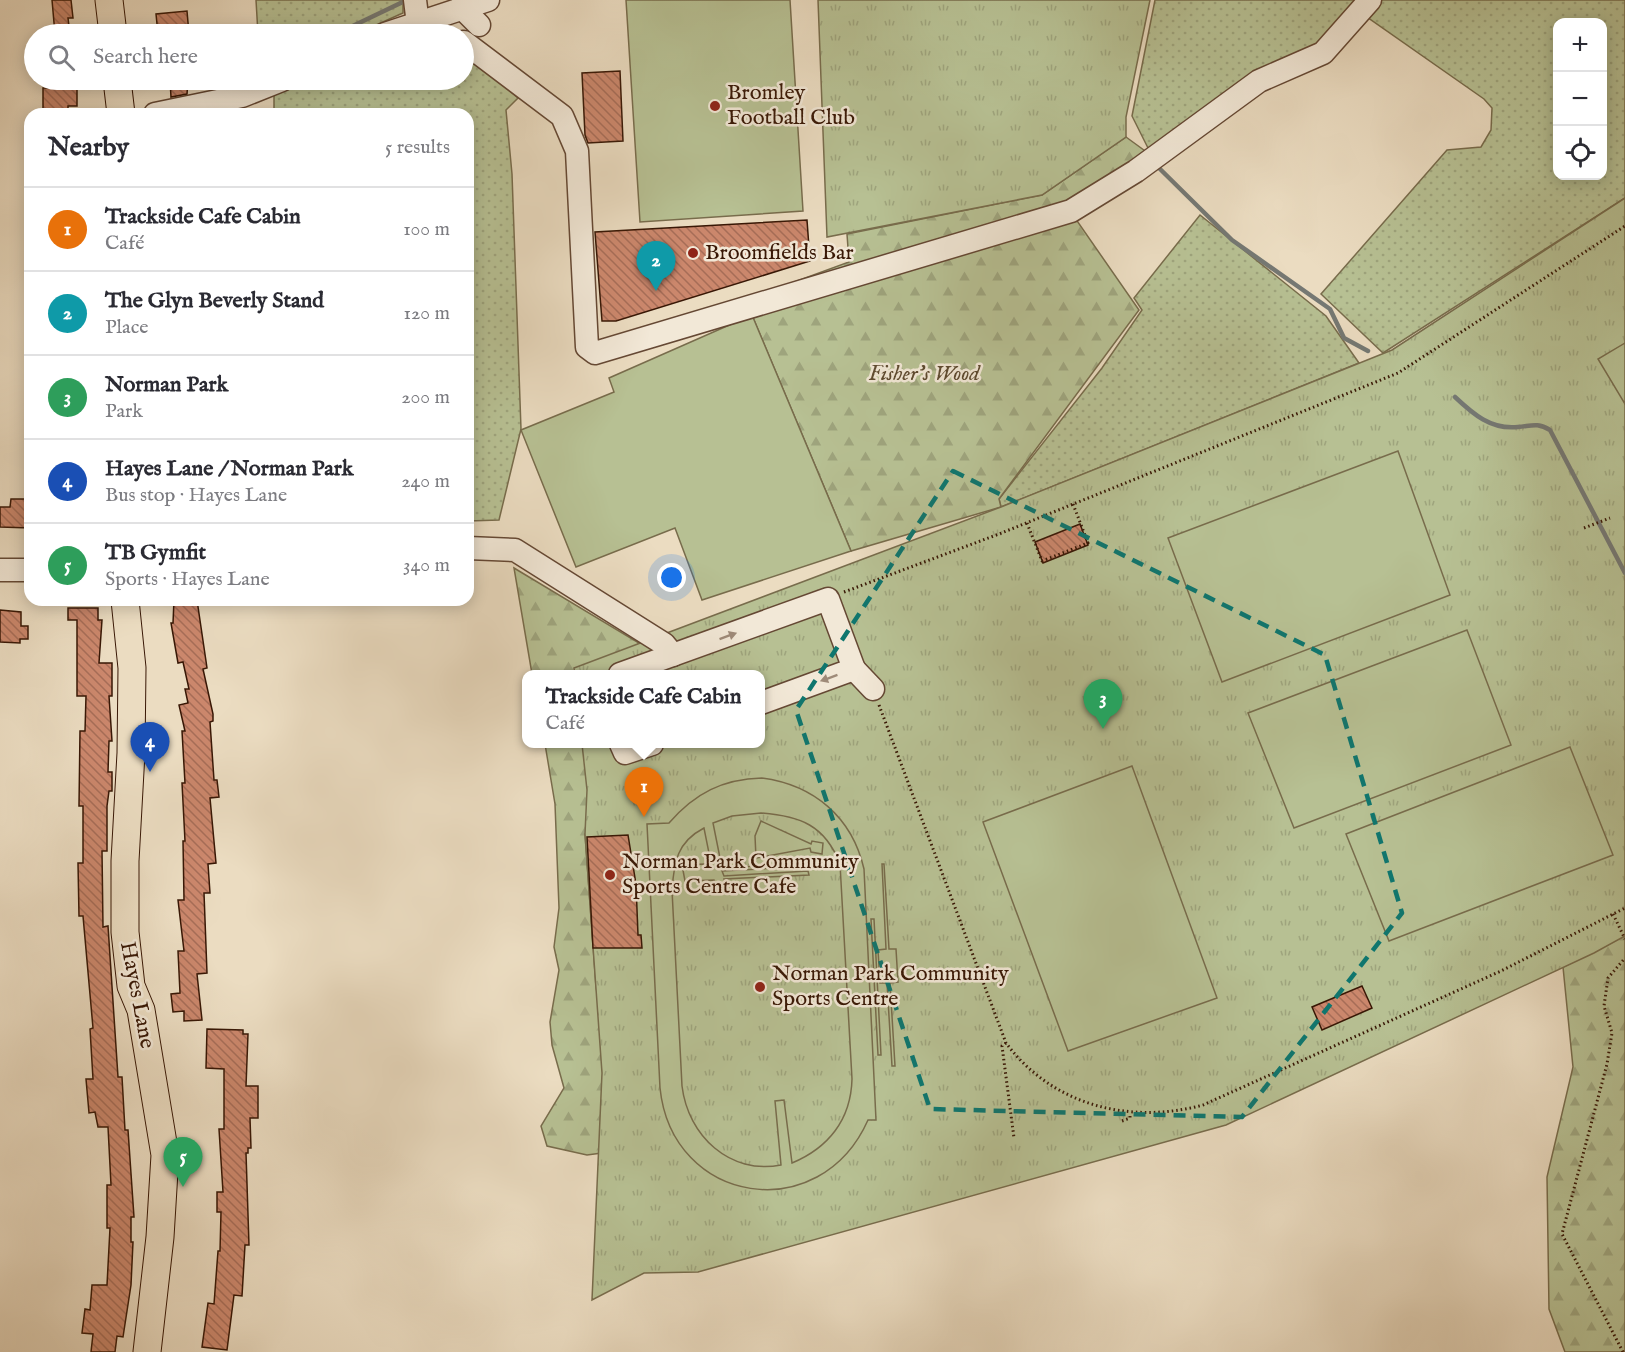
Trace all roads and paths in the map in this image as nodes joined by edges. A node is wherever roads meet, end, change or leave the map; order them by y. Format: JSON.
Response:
{"nodes":[{"id":1,"x":109,"y":0,"type":"edge"},
{"id":2,"x":415,"y":0,"type":"edge"},
{"id":3,"x":489,"y":0,"type":"edge"},
{"id":4,"x":1370,"y":0,"type":"edge"},
{"id":5,"x":461,"y":7,"type":"junction"},
{"id":6,"x":424,"y":21,"type":"junction"},
{"id":7,"x":112,"y":24,"type":"edge"},
{"id":8,"x":415,"y":24,"type":"edge"},
{"id":9,"x":431,"y":24,"type":"edge"},
{"id":10,"x":479,"y":25,"type":"dead end"},
{"id":11,"x":474,"y":50,"type":"edge"},
{"id":12,"x":118,"y":90,"type":"edge"},
{"id":13,"x":257,"y":90,"type":"edge"},
{"id":14,"x":120,"y":108,"type":"edge"},
{"id":15,"x":183,"y":108,"type":"edge"},
{"id":16,"x":1625,"y":226,"type":"edge"},
{"id":17,"x":1073,"y":504,"type":"junction"},
{"id":18,"x":1610,"y":518,"type":"dead end"},
{"id":19,"x":1027,"y":523,"type":"junction"},
{"id":20,"x":1584,"y":528,"type":"dead end"},
{"id":21,"x":474,"y":548,"type":"edge"},
{"id":22,"x":0,"y":570,"type":"edge"},
{"id":23,"x":24,"y":570,"type":"edge"},
{"id":24,"x":828,"y":599,"type":"junction"},
{"id":25,"x":126,"y":606,"type":"edge"},
{"id":26,"x":673,"y":655,"type":"junction"},
{"id":27,"x":854,"y":669,"type":"junction"},
{"id":28,"x":633,"y":670,"type":"edge"},
{"id":29,"x":873,"y":689,"type":"joint"},
{"id":30,"x":765,"y":702,"type":"edge"},
{"id":31,"x":623,"y":748,"type":"edge"},
{"id":32,"x":639,"y":748,"type":"edge"},
{"id":33,"x":1625,"y":908,"type":"edge"},
{"id":34,"x":1613,"y":914,"type":"junction"},
{"id":35,"x":1625,"y":939,"type":"edge"},
{"id":36,"x":1625,"y":958,"type":"edge"},
{"id":37,"x":1006,"y":1043,"type":"junction"},
{"id":38,"x":1130,"y":1113,"type":"junction"},
{"id":39,"x":1122,"y":1121,"type":"dead end"},
{"id":40,"x":1014,"y":1138,"type":"dead end"},
{"id":41,"x":147,"y":1352,"type":"edge"},
{"id":42,"x":1623,"y":1352,"type":"edge"}],
"edges":[{"from":1,"to":7,"type":"main road"},
{"from":2,"to":6,"type":"street"},
{"from":3,"to":5,"type":"street"},
{"from":4,"to":11,"type":"street"},
{"from":5,"to":6,"type":"street"},
{"from":5,"to":10,"type":"street"},
{"from":6,"to":8,"type":"street"},
{"from":6,"to":9,"type":"street"},
{"from":12,"to":14,"type":"main road"},
{"from":13,"to":15,"type":"street"},
{"from":16,"to":17,"type":"path"},
{"from":17,"to":19,"type":"path"},
{"from":17,"to":19,"type":"path"},
{"from":18,"to":20,"type":"path"},
{"from":19,"to":24,"type":"path"},
{"from":21,"to":26,"type":"street"},
{"from":22,"to":23,"type":"street"},
{"from":26,"to":24,"type":"street","one_way":true},
{"from":24,"to":27,"type":"street"},
{"from":25,"to":41,"type":"main road","name":"Hayes Lane"},
{"from":26,"to":28,"type":"street"},
{"from":27,"to":29,"type":"street"},
{"from":27,"to":30,"type":"street","one_way":true},
{"from":29,"to":37,"type":"path"},
{"from":31,"to":32,"type":"street"},
{"from":33,"to":34,"type":"path"},
{"from":34,"to":35,"type":"path"},
{"from":34,"to":38,"type":"path"},
{"from":36,"to":42,"type":"path"},
{"from":37,"to":38,"type":"path"},
{"from":37,"to":40,"type":"path"},
{"from":38,"to":39,"type":"path"}]}
